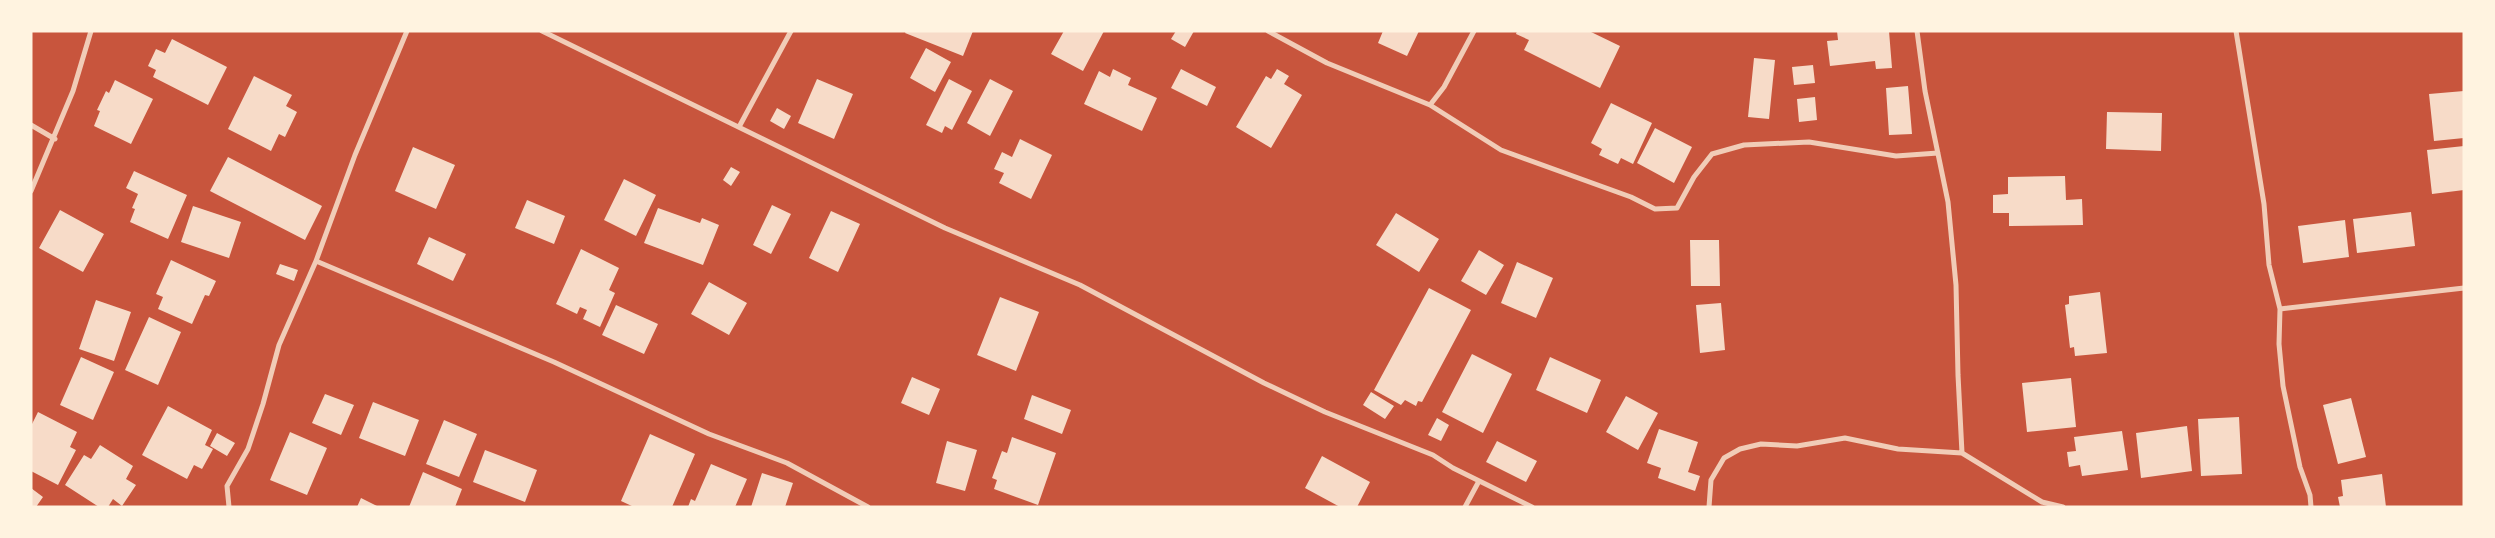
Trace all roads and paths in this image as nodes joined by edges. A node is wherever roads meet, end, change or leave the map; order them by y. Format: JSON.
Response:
{"nodes":[{"id":1,"x":91,"y":31,"type":"edge"},
{"id":2,"x":407,"y":31,"type":"edge"},
{"id":3,"x":542,"y":31,"type":"edge"},
{"id":4,"x":791,"y":31,"type":"edge"},
{"id":5,"x":1268,"y":31,"type":"edge"},
{"id":6,"x":1474,"y":31,"type":"edge"},
{"id":7,"x":1917,"y":31,"type":"edge"},
{"id":8,"x":2236,"y":31,"type":"edge"},
{"id":9,"x":1430,"y":105,"type":"junction"},
{"id":10,"x":31,"y":125,"type":"edge"},
{"id":11,"x":739,"y":127,"type":"junction"},
{"id":12,"x":55,"y":139,"type":"junction"},
{"id":13,"x":1938,"y":153,"type":"junction"},
{"id":14,"x":31,"y":191,"type":"edge"},
{"id":15,"x":316,"y":262,"type":"junction"},
{"id":16,"x":2464,"y":288,"type":"edge"},
{"id":17,"x":2280,"y":309,"type":"junction"},
{"id":18,"x":1962,"y":453,"type":"junction"},
{"id":19,"x":1479,"y":481,"type":"junction"},
{"id":20,"x":230,"y":507,"type":"edge"},
{"id":21,"x":868,"y":507,"type":"edge"},
{"id":22,"x":1465,"y":507,"type":"edge"},
{"id":23,"x":1532,"y":507,"type":"edge"},
{"id":24,"x":1709,"y":507,"type":"edge"},
{"id":25,"x":2063,"y":507,"type":"edge"},
{"id":26,"x":2311,"y":507,"type":"edge"}],
"edges":[{"from":1,"to":12,"type":"street"},
{"from":2,"to":15,"type":"street"},
{"from":3,"to":11,"type":"street"},
{"from":4,"to":11,"type":"street"},
{"from":5,"to":9,"type":"street"},
{"from":6,"to":9,"type":"street"},
{"from":7,"to":13,"type":"street"},
{"from":8,"to":17,"type":"street"},
{"from":9,"to":13,"type":"street"},
{"from":10,"to":12,"type":"street"},
{"from":11,"to":19,"type":"street"},
{"from":12,"to":14,"type":"street"},
{"from":13,"to":18,"type":"street"},
{"from":15,"to":20,"type":"street"},
{"from":15,"to":21,"type":"street"},
{"from":16,"to":17,"type":"street"},
{"from":17,"to":26,"type":"street"},
{"from":18,"to":24,"type":"street"},
{"from":18,"to":25,"type":"street"},
{"from":19,"to":22,"type":"street"},
{"from":19,"to":23,"type":"street"}]}
